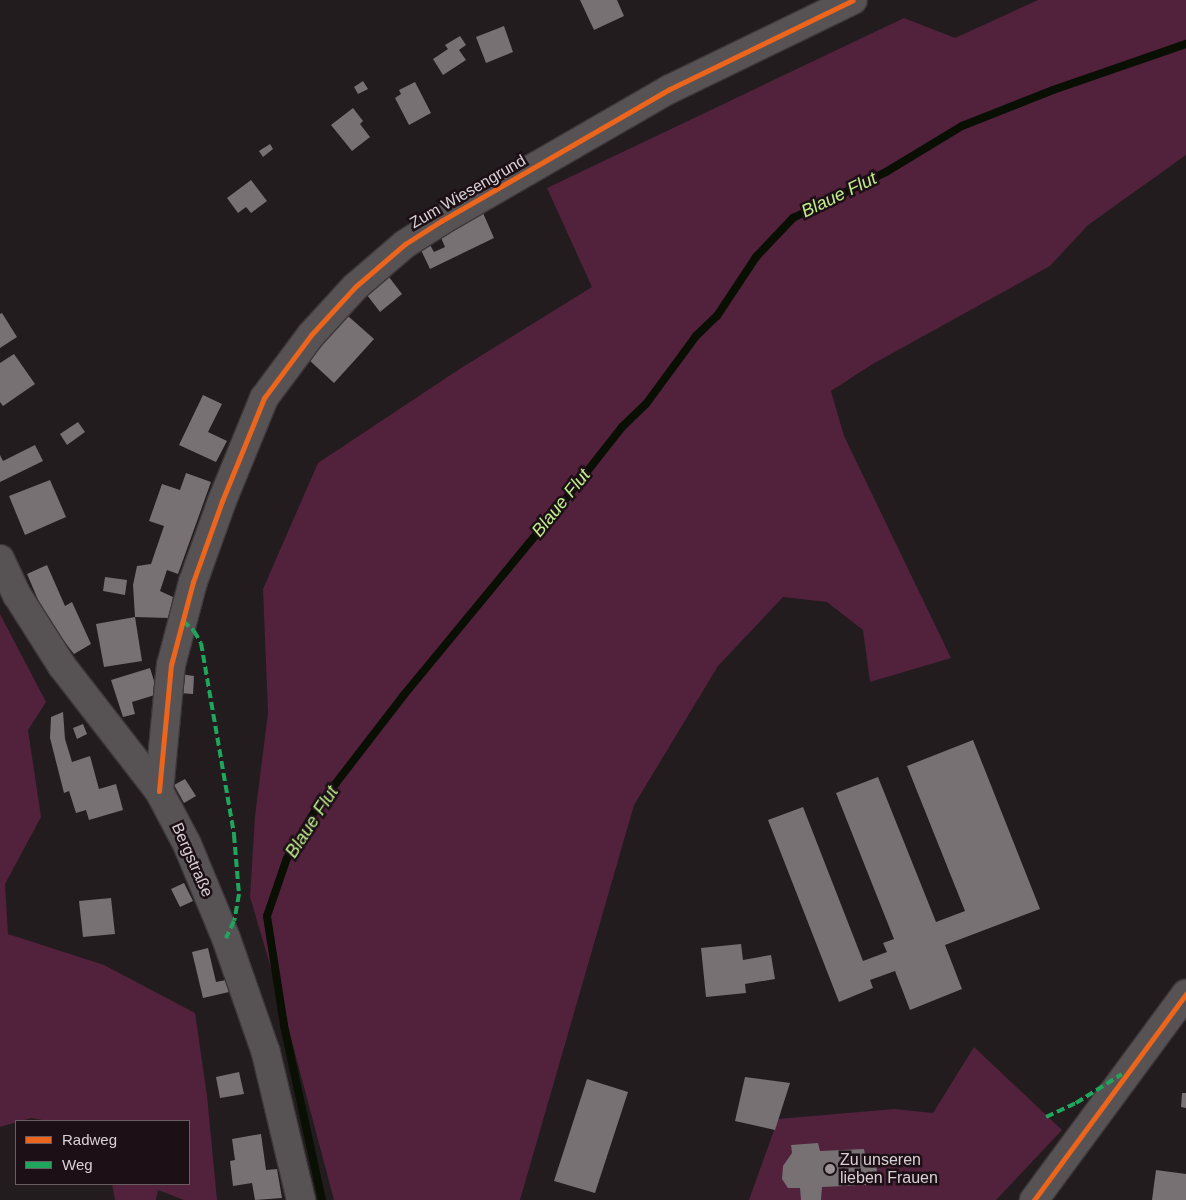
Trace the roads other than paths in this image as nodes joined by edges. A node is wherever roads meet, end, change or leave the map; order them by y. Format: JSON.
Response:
{"nodes":[{"id":1,"x":853,"y":0,"type":"edge"},
{"id":2,"x":0,"y":559,"type":"edge"},
{"id":3,"x":159,"y":791,"type":"junction"},
{"id":4,"x":1186,"y":994,"type":"edge"},
{"id":5,"x":300,"y":1200,"type":"edge"},
{"id":6,"x":1034,"y":1200,"type":"edge"}],
"edges":[{"from":1,"to":3,"type":"street","name":"Zum Wiesengrund"},
{"from":2,"to":3,"type":"street","name":"Bergstraße"},
{"from":3,"to":5,"type":"street","name":"Bergstraße"},
{"from":4,"to":6,"type":"street"}]}
